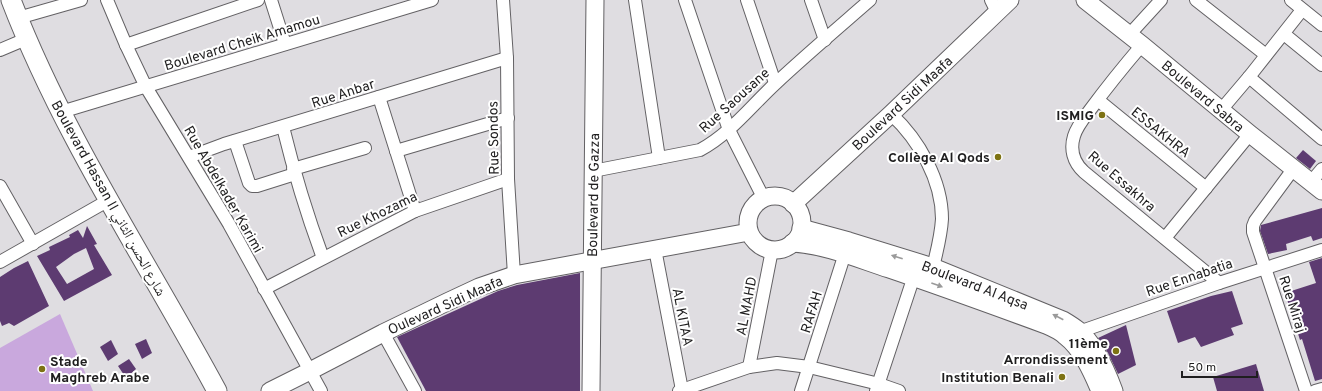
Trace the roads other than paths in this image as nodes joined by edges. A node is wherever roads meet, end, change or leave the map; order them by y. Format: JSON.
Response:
{"nodes":[{"id":1,"x":11,"y":0,"type":"edge"},
{"id":2,"x":81,"y":0,"type":"edge"},
{"id":3,"x":107,"y":0,"type":"edge"},
{"id":4,"x":258,"y":0,"type":"edge"},
{"id":5,"x":271,"y":0,"type":"edge"},
{"id":6,"x":432,"y":0,"type":"edge"},
{"id":7,"x":503,"y":0,"type":"edge"},
{"id":8,"x":595,"y":0,"type":"edge"},
{"id":9,"x":635,"y":0,"type":"edge"},
{"id":10,"x":685,"y":0,"type":"edge"},
{"id":11,"x":747,"y":0,"type":"edge"},
{"id":12,"x":811,"y":0,"type":"edge"},
{"id":13,"x":1010,"y":0,"type":"edge"},
{"id":14,"x":1085,"y":0,"type":"edge"},
{"id":15,"x":1161,"y":0,"type":"edge"},
{"id":16,"x":1196,"y":0,"type":"edge"},
{"id":17,"x":1291,"y":0,"type":"edge"},
{"id":18,"x":867,"y":1,"type":"edge"},
{"id":19,"x":398,"y":5,"type":"edge"},
{"id":20,"x":994,"y":6,"type":"edge"},
{"id":21,"x":1302,"y":10,"type":"junction"},
{"id":22,"x":18,"y":18,"type":"junction"},
{"id":23,"x":1322,"y":25,"type":"edge"},
{"id":24,"x":1284,"y":34,"type":"junction"},
{"id":25,"x":26,"y":39,"type":"junction"},
{"id":26,"x":824,"y":40,"type":"junction"},
{"id":27,"x":1136,"y":40,"type":"junction"},
{"id":28,"x":284,"y":44,"type":"junction"},
{"id":29,"x":126,"y":45,"type":"junction"},
{"id":30,"x":0,"y":50,"type":"edge"},
{"id":31,"x":1266,"y":55,"type":"junction"},
{"id":32,"x":507,"y":58,"type":"junction"},
{"id":33,"x":1322,"y":66,"type":"edge"},
{"id":34,"x":1249,"y":77,"type":"junction"},
{"id":35,"x":775,"y":83,"type":"junction"},
{"id":36,"x":146,"y":87,"type":"junction"},
{"id":37,"x":379,"y":97,"type":"junction"},
{"id":38,"x":1098,"y":100,"type":"junction"},
{"id":39,"x":1221,"y":110,"type":"junction"},
{"id":40,"x":61,"y":112,"type":"junction"},
{"id":41,"x":891,"y":114,"type":"junction"},
{"id":42,"x":508,"y":118,"type":"junction"},
{"id":43,"x":283,"y":127,"type":"junction"},
{"id":44,"x":728,"y":130,"type":"junction"},
{"id":45,"x":1250,"y":134,"type":"junction"},
{"id":46,"x":1322,"y":139,"type":"edge"},
{"id":47,"x":236,"y":141,"type":"junction"},
{"id":48,"x":365,"y":148,"type":"dead end"},
{"id":49,"x":396,"y":150,"type":"junction"},
{"id":50,"x":189,"y":158,"type":"junction"},
{"id":51,"x":659,"y":158,"type":"junction"},
{"id":52,"x":1294,"y":168,"type":"junction"},
{"id":53,"x":1322,"y":168,"type":"edge"},
{"id":54,"x":294,"y":171,"type":"junction"},
{"id":55,"x":593,"y":171,"type":"junction"},
{"id":56,"x":508,"y":179,"type":"junction"},
{"id":57,"x":1317,"y":186,"type":"edge"},
{"id":58,"x":1206,"y":188,"type":"junction"},
{"id":59,"x":1,"y":189,"type":"edge"},
{"id":60,"x":764,"y":199,"type":"junction"},
{"id":61,"x":109,"y":200,"type":"junction"},
{"id":62,"x":794,"y":204,"type":"junction"},
{"id":63,"x":415,"y":211,"type":"junction"},
{"id":64,"x":801,"y":228,"type":"junction"},
{"id":65,"x":750,"y":232,"type":"junction"},
{"id":66,"x":1165,"y":238,"type":"junction"},
{"id":67,"x":792,"y":243,"type":"junction"},
{"id":68,"x":33,"y":244,"type":"junction"},
{"id":69,"x":846,"y":248,"type":"junction"},
{"id":70,"x":655,"y":249,"type":"junction"},
{"id":71,"x":772,"y":250,"type":"junction"},
{"id":72,"x":1322,"y":250,"type":"edge"},
{"id":73,"x":323,"y":258,"type":"junction"},
{"id":74,"x":0,"y":262,"type":"edge"},
{"id":75,"x":592,"y":262,"type":"junction"},
{"id":76,"x":1266,"y":268,"type":"junction"},
{"id":77,"x":922,"y":269,"type":"junction"},
{"id":78,"x":514,"y":275,"type":"junction"},
{"id":79,"x":1219,"y":283,"type":"junction"},
{"id":80,"x":264,"y":289,"type":"junction"},
{"id":81,"x":383,"y":333,"type":"junction"},
{"id":82,"x":1073,"y":334,"type":"junction"},
{"id":83,"x":749,"y":367,"type":"junction"},
{"id":84,"x":809,"y":367,"type":"junction"},
{"id":85,"x":310,"y":371,"type":"junction"},
{"id":86,"x":878,"y":388,"type":"edge"},
{"id":87,"x":1322,"y":389,"type":"edge"},
{"id":88,"x":686,"y":390,"type":"edge"},
{"id":89,"x":217,"y":391,"type":"edge"},
{"id":90,"x":270,"y":391,"type":"edge"},
{"id":91,"x":321,"y":391,"type":"edge"},
{"id":92,"x":415,"y":391,"type":"edge"},
{"id":93,"x":591,"y":391,"type":"edge"},
{"id":94,"x":801,"y":391,"type":"edge"},
{"id":95,"x":899,"y":391,"type":"edge"},
{"id":96,"x":1100,"y":391,"type":"edge"},
{"id":97,"x":1114,"y":391,"type":"edge"},
{"id":98,"x":1306,"y":391,"type":"edge"},
{"id":99,"x":1315,"y":391,"type":"edge"}],
"edges":[{"from":1,"to":22,"type":"main road","name":"Boulevard Hassan II شارع الحسن الثاني"},
{"from":2,"to":22,"type":"street"},
{"from":3,"to":29,"type":"street","name":"Rue Abdelkader Karimi"},
{"from":4,"to":29,"type":"street"},
{"from":5,"to":28,"type":"street"},
{"from":6,"to":19,"type":"street","name":"Boulevard Cheik Amamou"},
{"from":7,"to":32,"type":"street","name":"Rue Sondos"},
{"from":8,"to":55,"type":"street","name":"Boulevard de Gazza"},
{"from":9,"to":51,"type":"street"},
{"from":10,"to":44,"type":"street"},
{"from":11,"to":35,"type":"street"},
{"from":12,"to":26,"type":"street"},
{"from":13,"to":20,"type":"street","name":"Boulevard Sidi Maafa"},
{"from":14,"to":27,"type":"street","name":"Boulevard Sabra"},
{"from":15,"to":27,"type":"street","name":"Rue Essakhra"},
{"from":16,"to":31,"type":"street"},
{"from":17,"to":21,"type":"street"},
{"from":18,"to":26,"type":"street","name":"Rue Saousane"},
{"from":19,"to":28,"type":"street","name":"Boulevard Cheik Amamou"},
{"from":20,"to":41,"type":"street","name":"Boulevard Sidi Maafa"},
{"from":21,"to":23,"type":"street"},
{"from":21,"to":24,"type":"street"},
{"from":22,"to":25,"type":"main road","name":"Boulevard Hassan II شارع الحسن الثاني"},
{"from":24,"to":31,"type":"street"},
{"from":24,"to":33,"type":"street"},
{"from":25,"to":30,"type":"street"},
{"from":25,"to":40,"type":"main road","name":"Boulevard Hassan II شارع الحسن الثاني"},
{"from":26,"to":35,"type":"street","name":"Rue Saousane"},
{"from":27,"to":38,"type":"street","name":"Rue Essakhra"},
{"from":27,"to":39,"type":"street","name":"Boulevard Sabra"},
{"from":28,"to":36,"type":"street","name":"Boulevard Cheik Amamou"},
{"from":29,"to":36,"type":"street","name":"Rue Abdelkader Karimi"},
{"from":31,"to":34,"type":"street"},
{"from":32,"to":37,"type":"street","name":"Rue Anbar"},
{"from":32,"to":42,"type":"street","name":"Rue Sondos"},
{"from":34,"to":39,"type":"street"},
{"from":34,"to":46,"type":"street"},
{"from":35,"to":44,"type":"street","name":"Rue Saousane"},
{"from":36,"to":40,"type":"street","name":"Boulevard Cheik Amamou"},
{"from":36,"to":50,"type":"street","name":"Rue Abdelkader Karimi"},
{"from":37,"to":43,"type":"street","name":"Rue Anbar"},
{"from":37,"to":49,"type":"street"},
{"from":38,"to":58,"type":"street","name":"ESSAKHRA"},
{"from":38,"to":66,"type":"street","name":"Rue Essakhra"},
{"from":39,"to":45,"type":"street","name":"Boulevard Sabra"},
{"from":40,"to":61,"type":"main road","name":"Boulevard Hassan II شارع الحسن الثاني"},
{"from":41,"to":62,"type":"street","name":"Boulevard Sidi Maafa"},
{"from":41,"to":77,"type":"street"},
{"from":42,"to":49,"type":"street"},
{"from":42,"to":56,"type":"street","name":"Rue Sondos"},
{"from":43,"to":47,"type":"street","name":"Rue Anbar"},
{"from":43,"to":54,"type":"street"},
{"from":44,"to":51,"type":"street","name":"Rue Saousane"},
{"from":44,"to":60,"type":"street"},
{"from":45,"to":52,"type":"street","name":"Boulevard Sabra"},
{"from":45,"to":58,"type":"street"},
{"from":47,"to":50,"type":"street","name":"Rue Anbar"},
{"from":47,"to":54,"type":"street"},
{"from":48,"to":54,"type":"street"},
{"from":49,"to":63,"type":"street"},
{"from":50,"to":80,"type":"street","name":"Rue Abdelkader Karimi"},
{"from":51,"to":55,"type":"street","name":"Rue Saousane"},
{"from":52,"to":57,"type":"street","name":"Boulevard Sabra"},
{"from":52,"to":76,"type":"street","name":"Rue Miraj"},
{"from":53,"to":57,"type":"street"},
{"from":54,"to":73,"type":"street"},
{"from":55,"to":75,"type":"street","name":"Boulevard de Gazza"},
{"from":56,"to":63,"type":"street","name":"Rue Khozama"},
{"from":56,"to":78,"type":"street","name":"Rue Sondos"},
{"from":58,"to":66,"type":"street"},
{"from":59,"to":68,"type":"street"},
{"from":60,"to":62,"type":"street"},
{"from":60,"to":65,"type":"street"},
{"from":61,"to":68,"type":"street"},
{"from":61,"to":89,"type":"main road","name":"Boulevard Hassan II شارع الحسن الثاني"},
{"from":62,"to":64,"type":"street"},
{"from":63,"to":73,"type":"street","name":"Rue Khozama"},
{"from":64,"to":67,"type":"street"},
{"from":64,"to":69,"type":"street","name":"Boulevard Al Aqsa"},
{"from":65,"to":70,"type":"street","name":"Oulevard Sidi Maafa"},
{"from":65,"to":71,"type":"street"},
{"from":66,"to":79,"type":"street","name":"Rue Essakhra"},
{"from":67,"to":69,"type":"street"},
{"from":67,"to":71,"type":"street"},
{"from":68,"to":74,"type":"street"},
{"from":69,"to":77,"type":"street","name":"Boulevard Al Aqsa"},
{"from":69,"to":84,"type":"street","name":"RAFAH"},
{"from":70,"to":75,"type":"street","name":"Oulevard Sidi Maafa"},
{"from":70,"to":88,"type":"street","name":"AL KITAA"},
{"from":71,"to":83,"type":"street","name":"AL MAHD"},
{"from":72,"to":76,"type":"street","name":"Rue Ennabatia"},
{"from":73,"to":80,"type":"street","name":"Rue Khozama"},
{"from":75,"to":78,"type":"street","name":"Oulevard Sidi Maafa"},
{"from":75,"to":93,"type":"street","name":"Boulevard de Gazza"},
{"from":76,"to":79,"type":"street","name":"Rue Ennabatia"},
{"from":76,"to":98,"type":"street","name":"Rue Miraj"},
{"from":77,"to":82,"type":"street","name":"Boulevard Al Aqsa"},
{"from":77,"to":86,"type":"street"},
{"from":78,"to":81,"type":"street","name":"Oulevard Sidi Maafa"},
{"from":79,"to":82,"type":"street","name":"Rue Ennabatia"},
{"from":80,"to":85,"type":"street","name":"Rue Abdelkader Karimi"},
{"from":81,"to":85,"type":"street","name":"Oulevard Sidi Maafa"},
{"from":81,"to":92,"type":"street"},
{"from":82,"to":96,"type":"street"},
{"from":82,"to":97,"type":"street","name":"Boulevard Al Aqsa"},
{"from":83,"to":84,"type":"street"},
{"from":83,"to":88,"type":"street"},
{"from":84,"to":86,"type":"street"},
{"from":84,"to":94,"type":"street","name":"RAFAH"},
{"from":85,"to":90,"type":"street","name":"Oulevard Sidi Maafa"},
{"from":85,"to":91,"type":"street","name":"Rue Abdelkader Karimi"},
{"from":86,"to":95,"type":"street"},
{"from":87,"to":99,"type":"street"}]}
